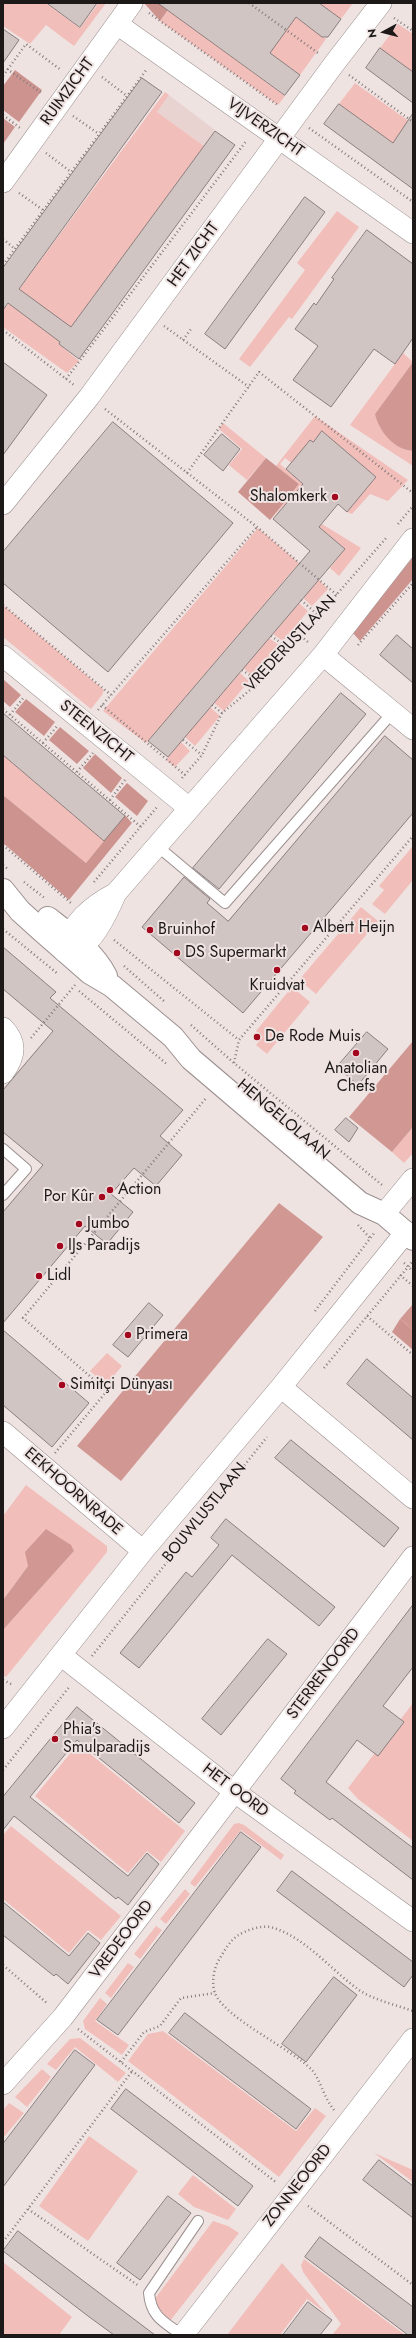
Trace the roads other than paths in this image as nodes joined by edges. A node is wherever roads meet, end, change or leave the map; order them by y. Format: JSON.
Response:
{"nodes":[{"id":1,"x":380,"y":5,"type":"edge"},
{"id":2,"x":140,"y":7,"type":"edge"},
{"id":3,"x":117,"y":24,"type":"junction"},
{"id":4,"x":280,"y":139,"type":"junction"},
{"id":5,"x":3,"y":181,"type":"edge"},
{"id":6,"x":413,"y":233,"type":"edge"},
{"id":7,"x":3,"y":504,"type":"edge"},
{"id":8,"x":413,"y":539,"type":"edge"},
{"id":9,"x":323,"y":655,"type":"junction"},
{"id":10,"x":3,"y":656,"type":"edge"},
{"id":11,"x":393,"y":712,"type":"junction"},
{"id":12,"x":413,"y":729,"type":"edge"},
{"id":13,"x":189,"y":808,"type":"junction"},
{"id":14,"x":156,"y":845,"type":"junction"},
{"id":15,"x":3,"y":890,"type":"edge"},
{"id":16,"x":72,"y":944,"type":"junction"},
{"id":17,"x":3,"y":1028,"type":"edge"},
{"id":18,"x":7,"y":1068,"type":"edge"},
{"id":19,"x":3,"y":1149,"type":"edge"},
{"id":20,"x":413,"y":1180,"type":"edge"},
{"id":21,"x":3,"y":1195,"type":"edge"},
{"id":22,"x":391,"y":1206,"type":"junction"},
{"id":23,"x":409,"y":1236,"type":"edge"},
{"id":24,"x":281,"y":1387,"type":"junction"},
{"id":25,"x":3,"y":1432,"type":"edge"},
{"id":26,"x":413,"y":1498,"type":"edge"},
{"id":27,"x":144,"y":1551,"type":"junction"},
{"id":28,"x":413,"y":1556,"type":"edge"},
{"id":29,"x":62,"y":1656,"type":"junction"},
{"id":30,"x":3,"y":1728,"type":"edge"},
{"id":31,"x":235,"y":1792,"type":"junction"},
{"id":32,"x":413,"y":1921,"type":"edge"},
{"id":33,"x":413,"y":2039,"type":"edge"},
{"id":34,"x":3,"y":2084,"type":"edge"},
{"id":35,"x":198,"y":2222,"type":"dead end"},
{"id":36,"x":183,"y":2335,"type":"edge"}],
"edges":[{"from":1,"to":4,"type":"street","name":"HET ZICHT"},
{"from":2,"to":3,"type":"street","name":"RUIMZICHT"},
{"from":3,"to":4,"type":"street","name":"VIJVERZICHT"},
{"from":3,"to":5,"type":"street","name":"RUIMZICHT"},
{"from":4,"to":6,"type":"street","name":"VIJVERZICHT"},
{"from":4,"to":7,"type":"street","name":"HET ZICHT"},
{"from":8,"to":9,"type":"street","name":"VREDERUSTLAAN"},
{"from":9,"to":11,"type":"street"},
{"from":9,"to":13,"type":"street","name":"VREDERUSTLAAN"},
{"from":10,"to":13,"type":"street","name":"STEENZICHT"},
{"from":11,"to":12,"type":"street"},
{"from":11,"to":14,"type":"lane"},
{"from":13,"to":14,"type":"street","name":"VREDERUSTLAAN"},
{"from":14,"to":16,"type":"street","name":"VREDERUSTLAAN"},
{"from":15,"to":16,"type":"street","name":"HENGELOLAAN"},
{"from":16,"to":22,"type":"street","name":"HENGELOLAAN"},
{"from":17,"to":18,"type":"street"},
{"from":19,"to":21,"type":"lane"},
{"from":20,"to":22,"type":"street"},
{"from":22,"to":23,"type":"street","name":"HENGELOLAAN"},
{"from":23,"to":24,"type":"street","name":"BOUWLUSTLAAN"},
{"from":24,"to":26,"type":"street"},
{"from":24,"to":27,"type":"street","name":"BOUWLUSTLAAN"},
{"from":25,"to":27,"type":"street","name":"EEKHOORNRADE"},
{"from":27,"to":29,"type":"street","name":"BOUWLUSTLAAN"},
{"from":28,"to":31,"type":"street","name":"STERRENOORD"},
{"from":29,"to":30,"type":"street","name":"BOUWLUSTLAAN"},
{"from":29,"to":31,"type":"street","name":"HET OORD"},
{"from":31,"to":32,"type":"street","name":"HET OORD"},
{"from":31,"to":34,"type":"street","name":"VREDEOORD"},
{"from":33,"to":36,"type":"street","name":"ZONNEOORD"},
{"from":35,"to":36,"type":"lane"}]}
